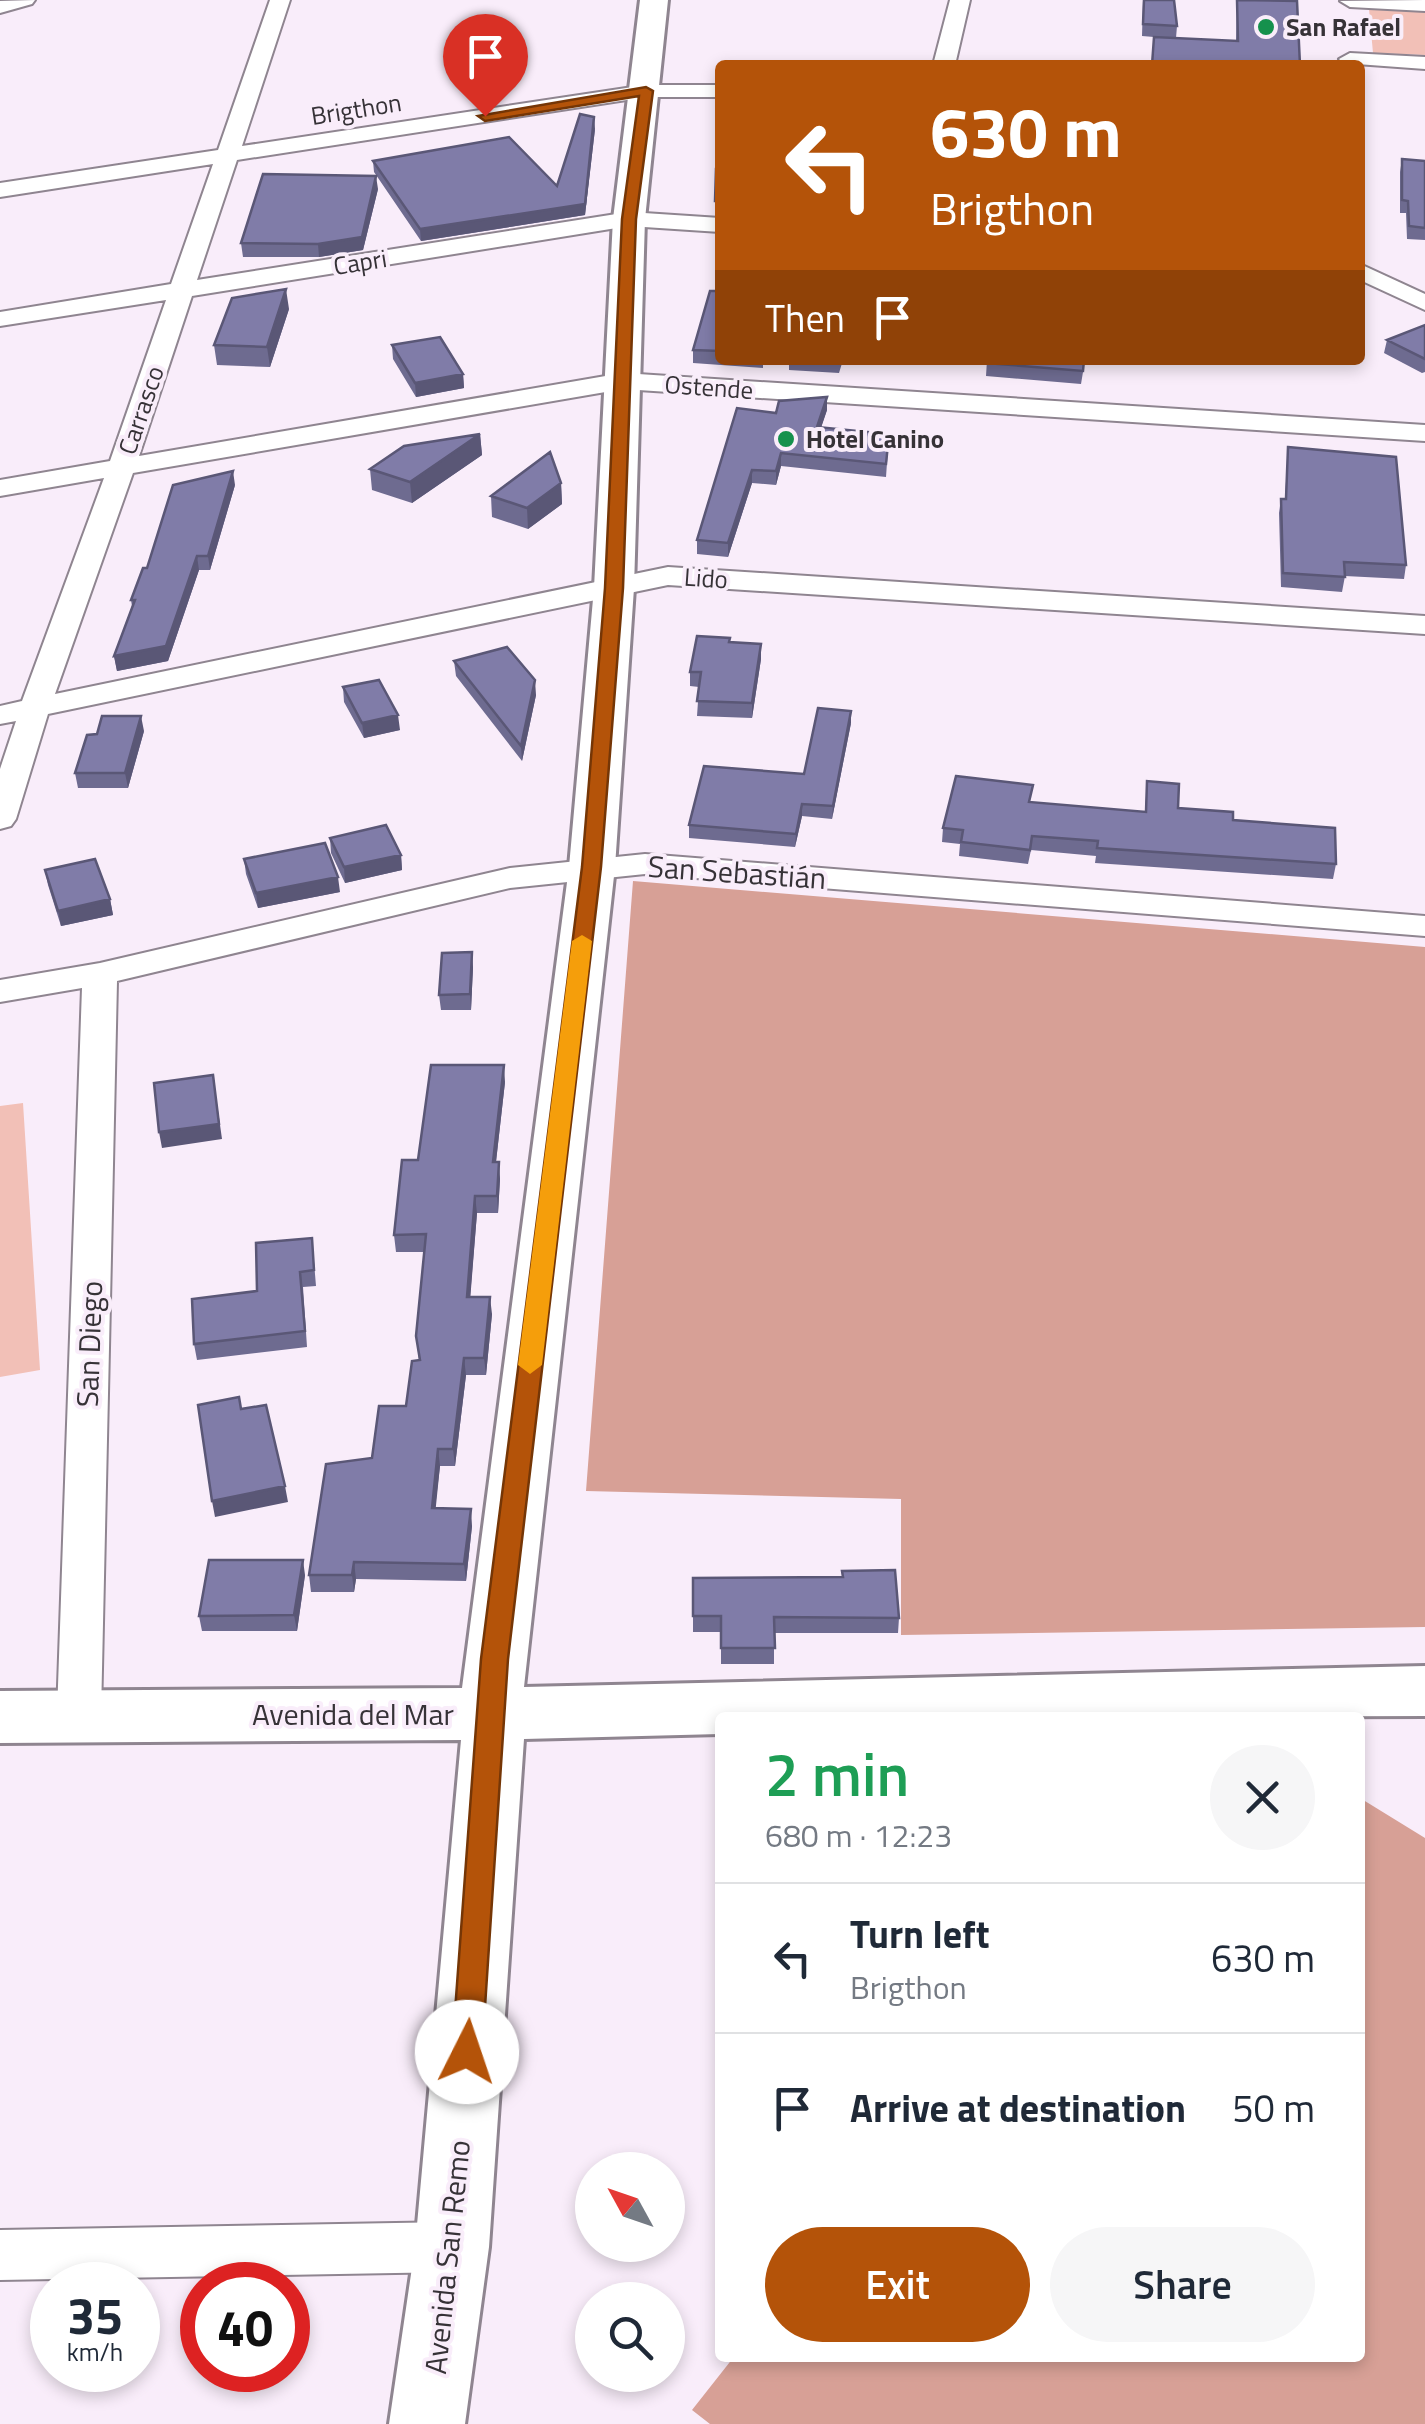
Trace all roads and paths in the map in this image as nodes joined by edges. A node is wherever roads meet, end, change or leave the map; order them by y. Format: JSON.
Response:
{"nodes":[{"id":1,"x":25,"y":0,"type":"edge"},
{"id":2,"x":280,"y":0,"type":"edge"},
{"id":3,"x":654,"y":0,"type":"edge"},
{"id":4,"x":960,"y":0,"type":"edge"},
{"id":5,"x":1425,"y":5,"type":"edge"},
{"id":6,"x":0,"y":7,"type":"edge"},
{"id":7,"x":1350,"y":31,"type":"edge"},
{"id":8,"x":945,"y":60,"type":"edge"},
{"id":9,"x":1425,"y":63,"type":"edge"},
{"id":10,"x":646,"y":91,"type":"junction"},
{"id":11,"x":715,"y":91,"type":"edge"},
{"id":12,"x":230,"y":156,"type":"junction"},
{"id":13,"x":0,"y":190,"type":"edge"},
{"id":14,"x":629,"y":219,"type":"junction"},
{"id":15,"x":715,"y":225,"type":"edge"},
{"id":16,"x":1365,"y":274,"type":"edge"},
{"id":17,"x":181,"y":290,"type":"junction"},
{"id":18,"x":1425,"y":304,"type":"edge"},
{"id":19,"x":0,"y":319,"type":"edge"},
{"id":20,"x":623,"y":381,"type":"junction"},
{"id":21,"x":1425,"y":433,"type":"edge"},
{"id":22,"x":122,"y":466,"type":"junction"},
{"id":23,"x":0,"y":488,"type":"edge"},
{"id":24,"x":614,"y":588,"type":"junction"},
{"id":25,"x":1425,"y":625,"type":"edge"},
{"id":26,"x":35,"y":708,"type":"junction"},
{"id":27,"x":0,"y":715,"type":"edge"},
{"id":28,"x":0,"y":820,"type":"edge"},
{"id":29,"x":592,"y":867,"type":"junction"},
{"id":30,"x":1425,"y":926,"type":"edge"},
{"id":31,"x":100,"y":974,"type":"junction"},
{"id":32,"x":0,"y":991,"type":"edge"},
{"id":33,"x":1425,"y":1691,"type":"edge"},
{"id":34,"x":492,"y":1714,"type":"junction"},
{"id":35,"x":79,"y":1715,"type":"junction"},
{"id":36,"x":0,"y":1717,"type":"edge"},
{"id":37,"x":452,"y":2247,"type":"junction"},
{"id":38,"x":0,"y":2255,"type":"edge"},
{"id":39,"x":427,"y":2424,"type":"edge"}],
"edges":[{"from":1,"to":6,"type":"street"},
{"from":2,"to":12,"type":"street","name":"Carrasco"},
{"from":3,"to":10,"type":"street","name":"Avenida San Remo"},
{"from":4,"to":8,"type":"street"},
{"from":5,"to":7,"type":"street"},
{"from":7,"to":9,"type":"street"},
{"from":10,"to":11,"type":"street","name":"Brigthon"},
{"from":10,"to":12,"type":"street","name":"Brigthon"},
{"from":10,"to":14,"type":"street","name":"Avenida San Remo"},
{"from":12,"to":13,"type":"street","name":"Brigthon"},
{"from":12,"to":17,"type":"street","name":"Carrasco"},
{"from":14,"to":15,"type":"street","name":"Capri"},
{"from":14,"to":17,"type":"street","name":"Capri"},
{"from":14,"to":20,"type":"street","name":"Avenida San Remo"},
{"from":16,"to":18,"type":"street"},
{"from":17,"to":19,"type":"street","name":"Capri"},
{"from":17,"to":22,"type":"street","name":"Carrasco"},
{"from":20,"to":21,"type":"street","name":"Ostende"},
{"from":20,"to":22,"type":"street","name":"Ostende"},
{"from":20,"to":24,"type":"street","name":"Avenida San Remo"},
{"from":22,"to":23,"type":"street","name":"Ostende"},
{"from":22,"to":26,"type":"street","name":"Carrasco"},
{"from":24,"to":25,"type":"street","name":"Lido"},
{"from":24,"to":26,"type":"street","name":"Lido"},
{"from":24,"to":29,"type":"street","name":"Avenida San Remo"},
{"from":26,"to":27,"type":"street","name":"Lido"},
{"from":26,"to":28,"type":"street","name":"Carrasco"},
{"from":29,"to":30,"type":"street","name":"San Sebastián"},
{"from":29,"to":31,"type":"street","name":"San Sebastián"},
{"from":29,"to":34,"type":"street","name":"Avenida San Remo"},
{"from":31,"to":32,"type":"street","name":"San Sebastián"},
{"from":31,"to":35,"type":"street","name":"San Diego"},
{"from":33,"to":34,"type":"street","name":"Avenida del Mar"},
{"from":34,"to":35,"type":"street","name":"Avenida del Mar"},
{"from":34,"to":37,"type":"street","name":"Avenida San Remo"},
{"from":35,"to":36,"type":"street","name":"Avenida del Mar"},
{"from":37,"to":38,"type":"street"},
{"from":37,"to":39,"type":"street","name":"Avenida San Remo"}]}
